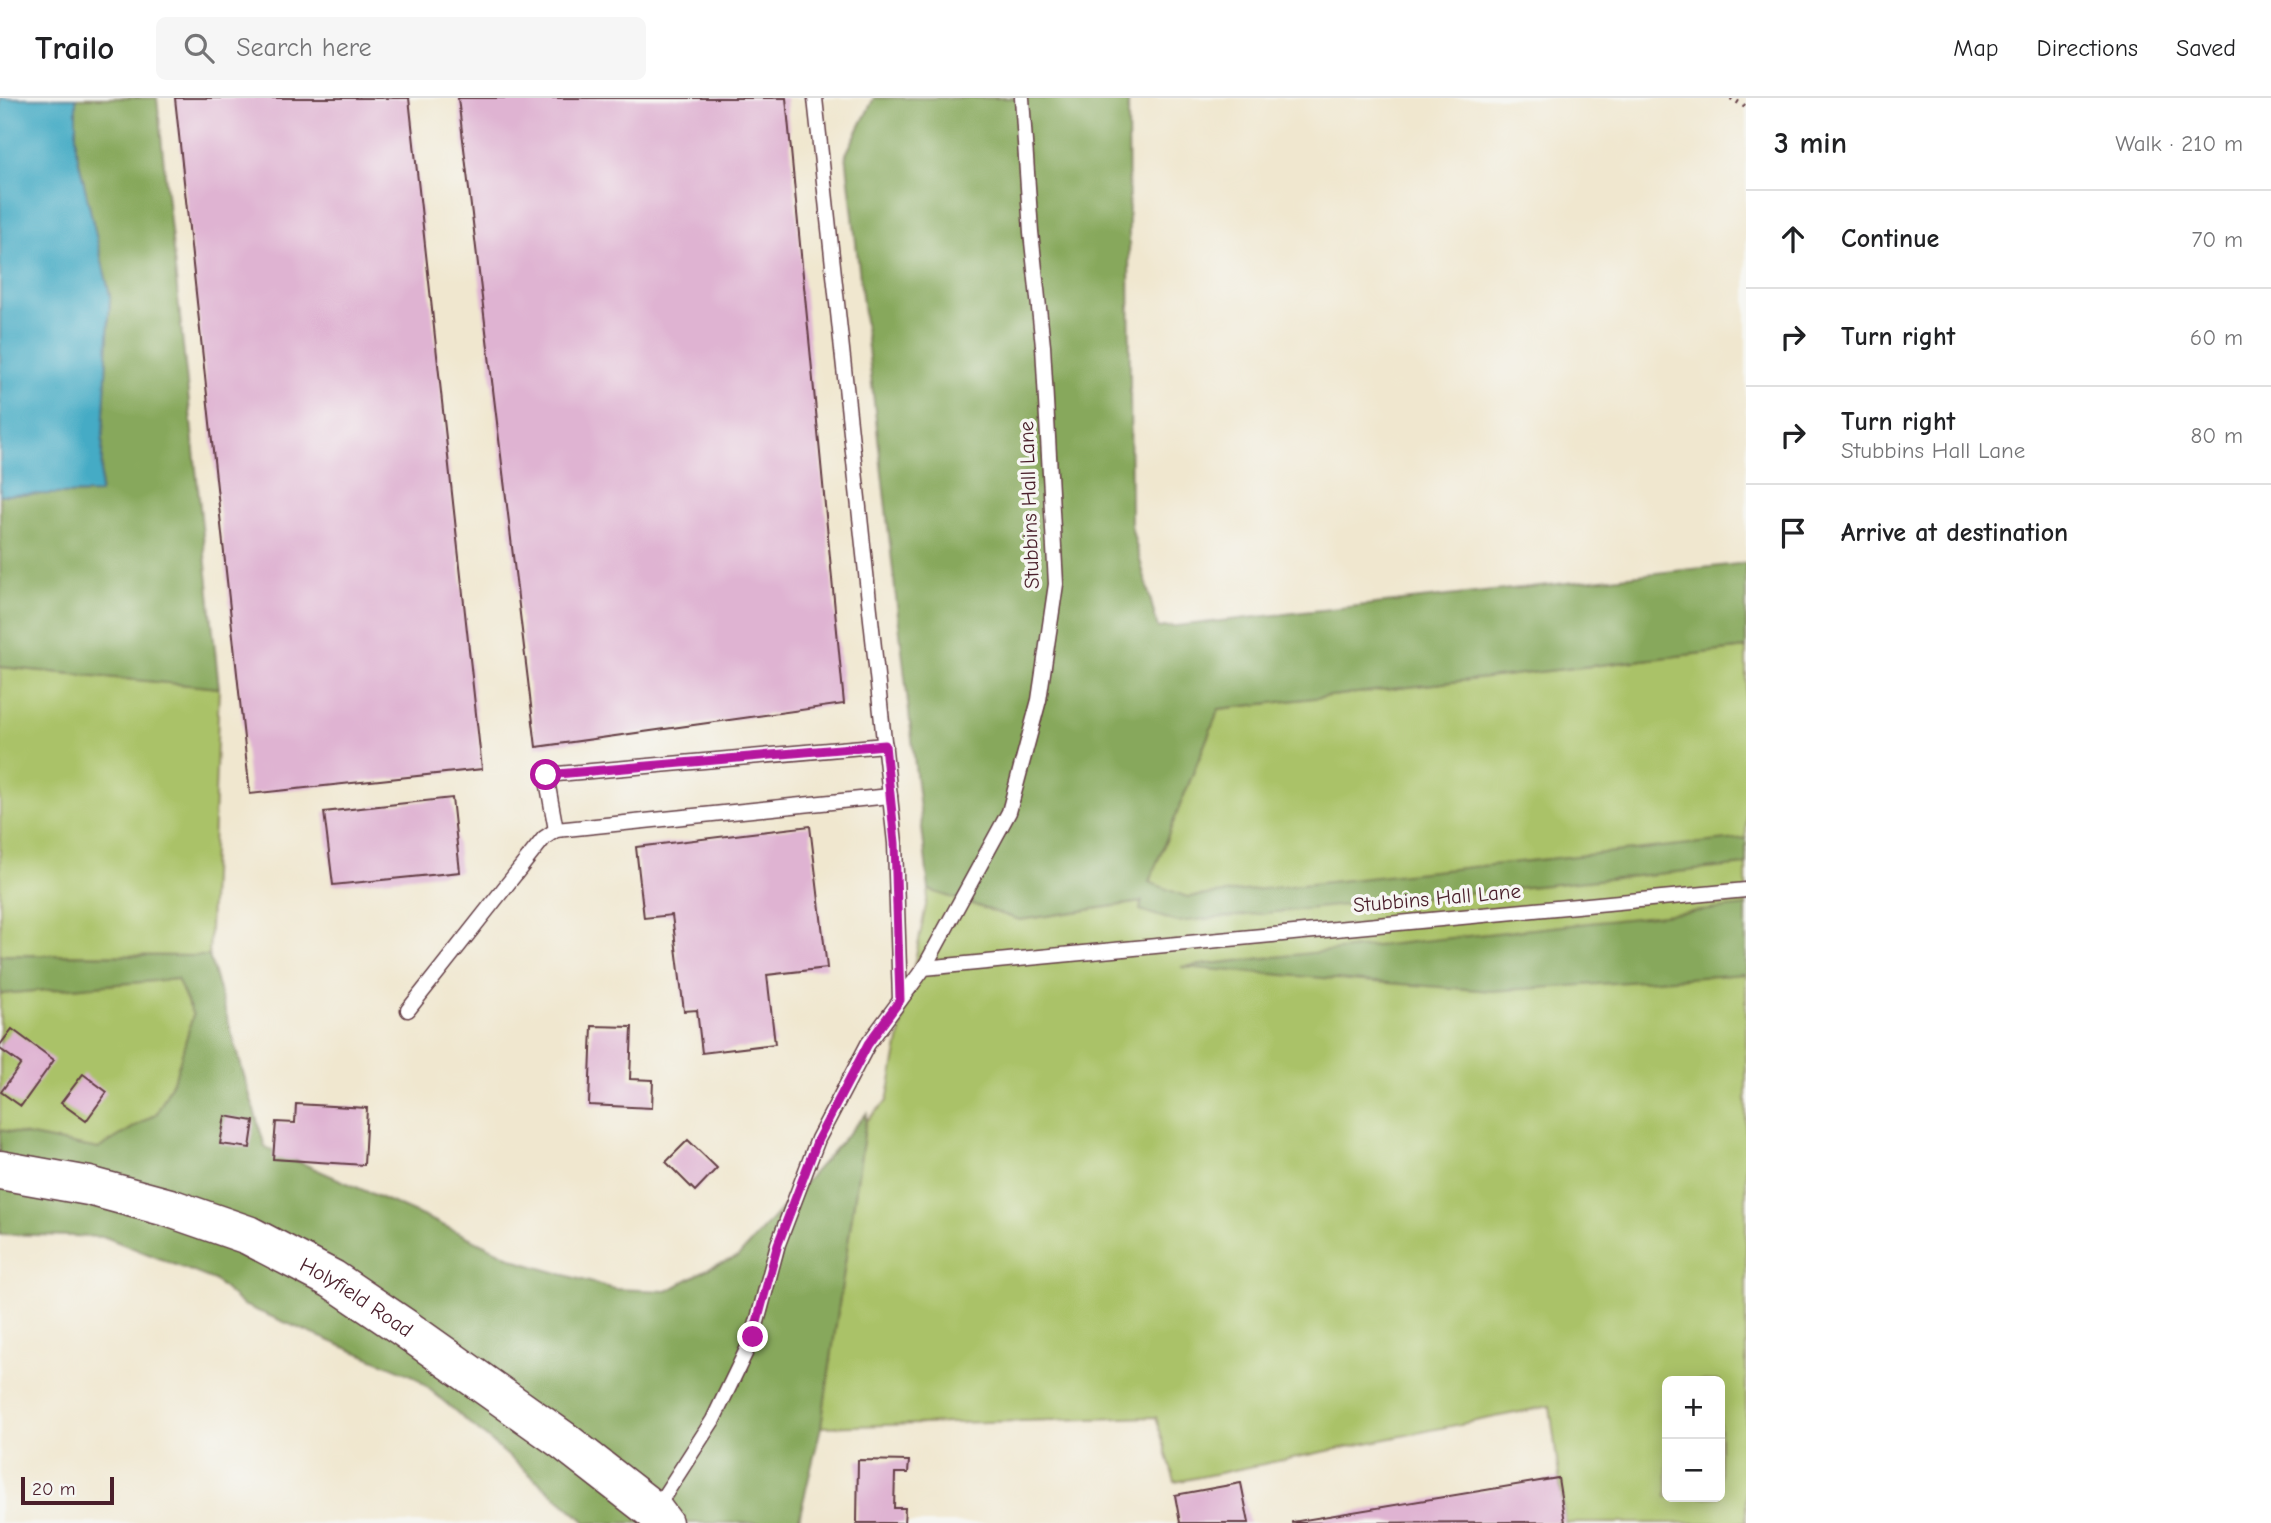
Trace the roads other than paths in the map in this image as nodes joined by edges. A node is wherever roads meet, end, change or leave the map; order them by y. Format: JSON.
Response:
{"nodes":[{"id":1,"x":815,"y":98,"type":"edge"},
{"id":2,"x":1022,"y":98,"type":"edge"},
{"id":3,"x":885,"y":745,"type":"junction"},
{"id":4,"x":890,"y":796,"type":"junction"},
{"id":5,"x":556,"y":830,"type":"junction"},
{"id":6,"x":1746,"y":890,"type":"edge"},
{"id":7,"x":924,"y":968,"type":"junction"},
{"id":8,"x":900,"y":1000,"type":"junction"},
{"id":9,"x":408,"y":1010,"type":"dead end"},
{"id":10,"x":0,"y":1170,"type":"edge"},
{"id":11,"x":659,"y":1517,"type":"edge"}],
"edges":[{"from":1,"to":3,"type":"lane"},
{"from":2,"to":7,"type":"lane","name":"Stubbins Hall Lane"},
{"from":3,"to":4,"type":"lane"},
{"from":3,"to":5,"type":"lane"},
{"from":4,"to":5,"type":"lane"},
{"from":4,"to":8,"type":"lane"},
{"from":5,"to":9,"type":"lane"},
{"from":6,"to":7,"type":"lane","name":"Stubbins Hall Lane"},
{"from":7,"to":8,"type":"lane","name":"Stubbins Hall Lane"},
{"from":8,"to":11,"type":"lane","name":"Stubbins Hall Lane"},
{"from":10,"to":11,"type":"main road","name":"Holyfield Road"}]}
